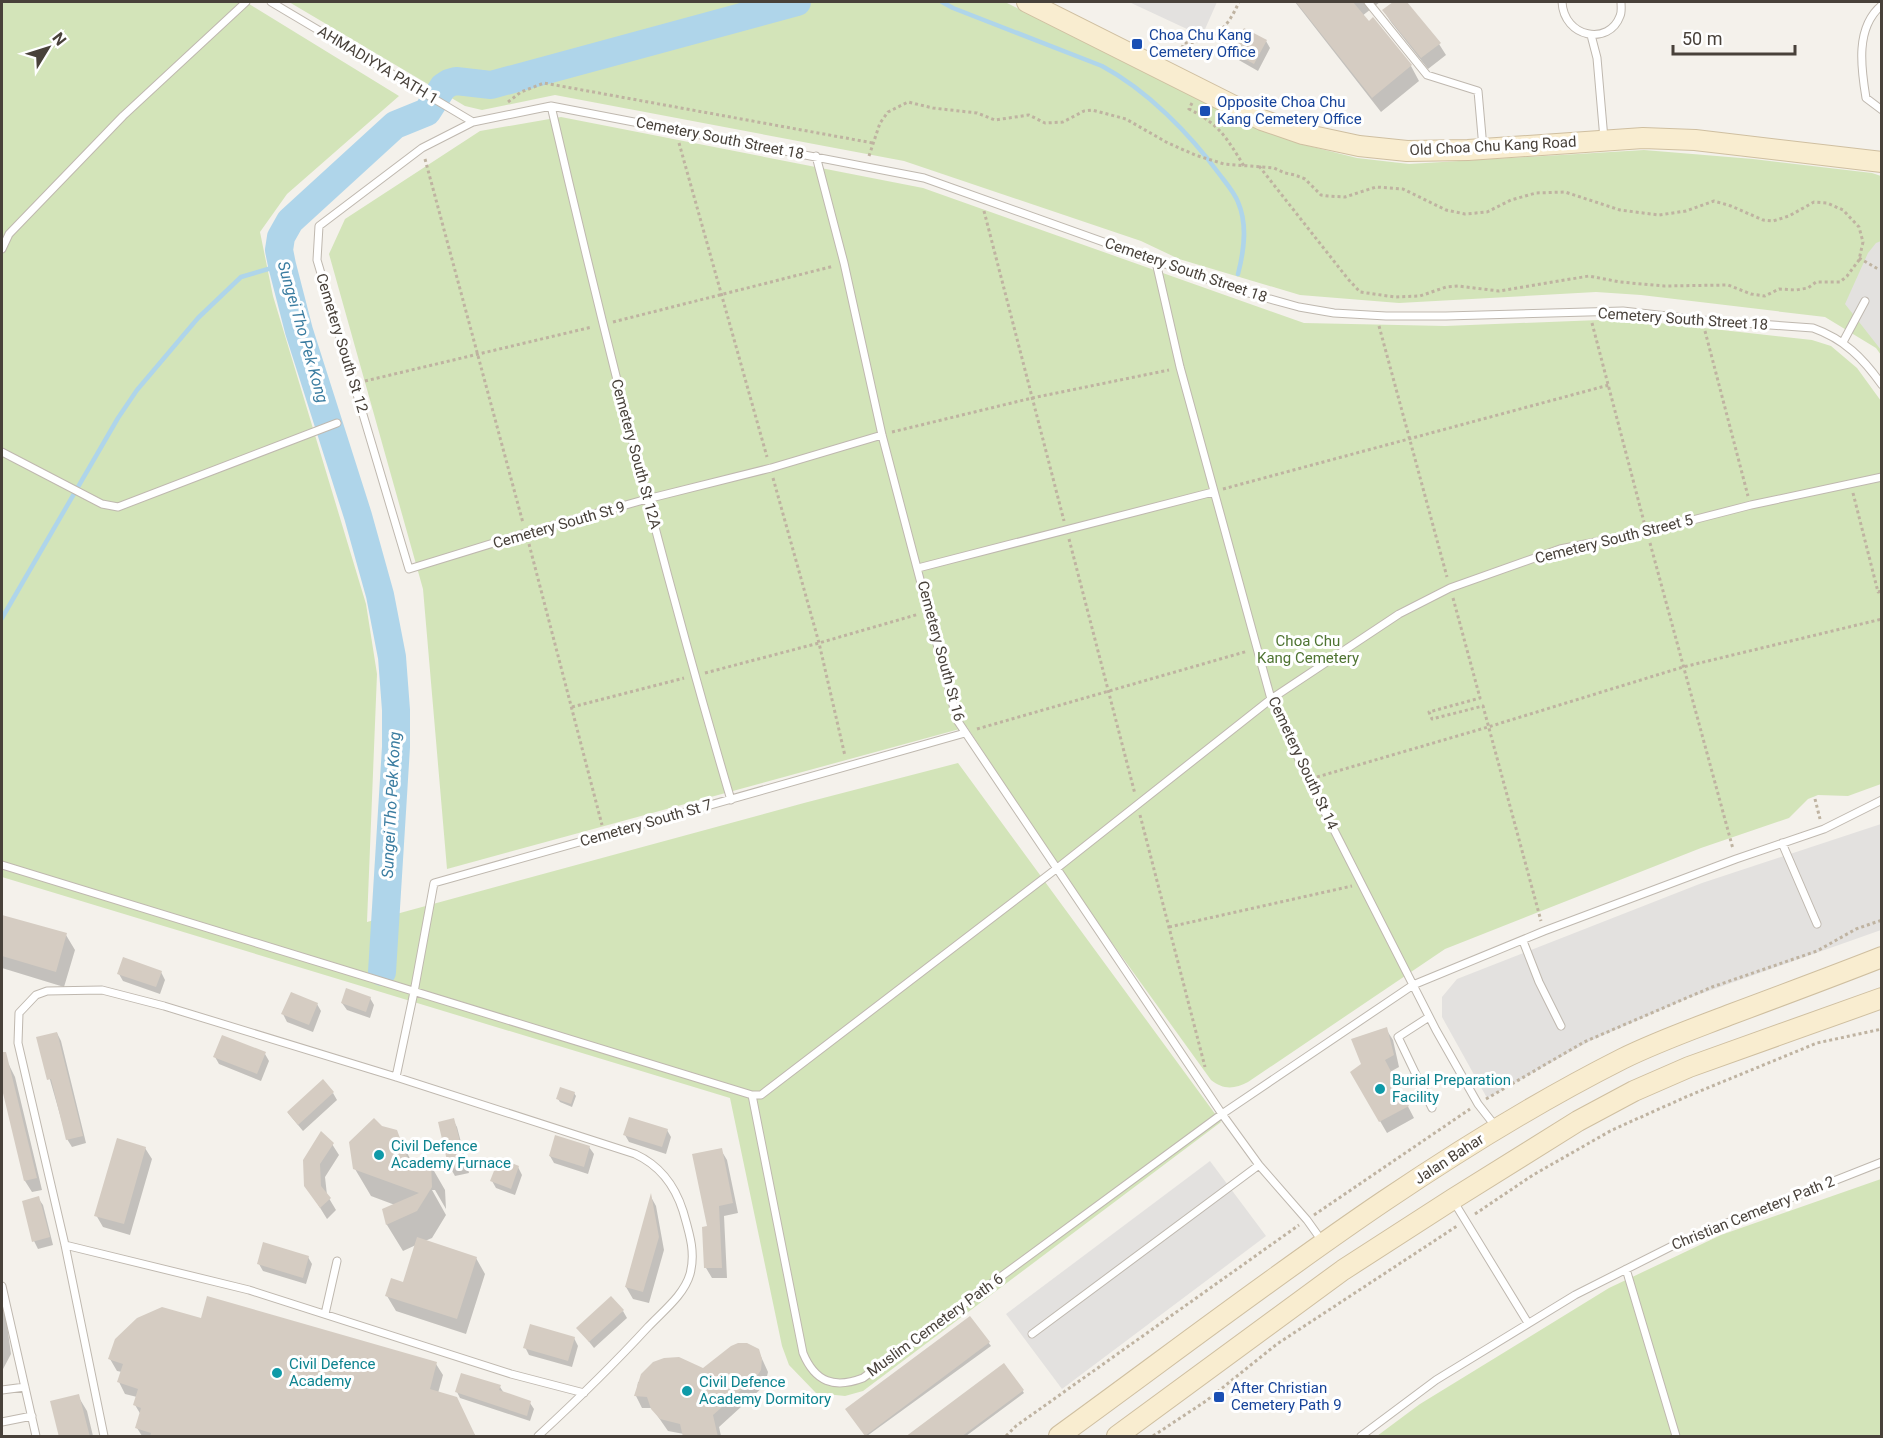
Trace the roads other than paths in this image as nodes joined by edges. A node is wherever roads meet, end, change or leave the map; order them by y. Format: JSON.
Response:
{"nodes":[{"id":1,"x":246,"y":2,"type":"edge"},
{"id":2,"x":271,"y":2,"type":"edge"},
{"id":3,"x":1027,"y":2,"type":"edge"},
{"id":4,"x":1368,"y":2,"type":"edge"},
{"id":5,"x":1562,"y":2,"type":"edge"},
{"id":6,"x":1621,"y":2,"type":"edge"},
{"id":7,"x":1881,"y":5,"type":"edge"},
{"id":8,"x":1591,"y":35,"type":"junction"},
{"id":9,"x":551,"y":106,"type":"junction"},
{"id":10,"x":1881,"y":110,"type":"edge"},
{"id":11,"x":473,"y":122,"type":"junction"},
{"id":12,"x":1605,"y":140,"type":"junction"},
{"id":13,"x":1483,"y":149,"type":"junction"},
{"id":14,"x":816,"y":156,"type":"junction"},
{"id":15,"x":1881,"y":162,"type":"edge"},
{"id":16,"x":2,"y":249,"type":"edge"},
{"id":17,"x":1156,"y":262,"type":"junction"},
{"id":18,"x":1865,"y":301,"type":"dead end"},
{"id":19,"x":1843,"y":342,"type":"junction"},
{"id":20,"x":1881,"y":385,"type":"edge"},
{"id":21,"x":337,"y":423,"type":"dead end"},
{"id":22,"x":882,"y":435,"type":"junction"},
{"id":23,"x":2,"y":452,"type":"edge"},
{"id":24,"x":1881,"y":477,"type":"edge"},
{"id":25,"x":1213,"y":492,"type":"junction"},
{"id":26,"x":648,"y":499,"type":"junction"},
{"id":27,"x":918,"y":568,"type":"junction"},
{"id":28,"x":409,"y":569,"type":"joint"},
{"id":29,"x":1271,"y":699,"type":"junction"},
{"id":30,"x":965,"y":733,"type":"junction"},
{"id":31,"x":730,"y":800,"type":"junction"},
{"id":32,"x":1881,"y":800,"type":"edge"},
{"id":33,"x":1782,"y":843,"type":"junction"},
{"id":34,"x":2,"y":865,"type":"edge"},
{"id":35,"x":1056,"y":869,"type":"junction"},
{"id":36,"x":1817,"y":924,"type":"dead end"},
{"id":37,"x":1523,"y":941,"type":"junction"},
{"id":38,"x":1881,"y":957,"type":"edge"},
{"id":39,"x":1413,"y":985,"type":"junction"},
{"id":40,"x":414,"y":992,"type":"junction"},
{"id":41,"x":1881,"y":998,"type":"edge"},
{"id":42,"x":1429,"y":1017,"type":"junction"},
{"id":43,"x":1561,"y":1026,"type":"dead end"},
{"id":44,"x":396,"y":1077,"type":"junction"},
{"id":45,"x":752,"y":1095,"type":"junction"},
{"id":46,"x":1432,"y":1108,"type":"dead end"},
{"id":47,"x":1222,"y":1114,"type":"junction"},
{"id":48,"x":1498,"y":1129,"type":"junction"},
{"id":49,"x":1881,"y":1162,"type":"edge"},
{"id":50,"x":1259,"y":1165,"type":"junction"},
{"id":51,"x":1453,"y":1199,"type":"junction"},
{"id":52,"x":1324,"y":1243,"type":"junction"},
{"id":53,"x":65,"y":1245,"type":"junction"},
{"id":54,"x":337,"y":1261,"type":"dead end"},
{"id":55,"x":1626,"y":1269,"type":"junction"},
{"id":56,"x":2,"y":1286,"type":"edge"},
{"id":57,"x":325,"y":1314,"type":"junction"},
{"id":58,"x":1527,"y":1323,"type":"junction"},
{"id":59,"x":1032,"y":1334,"type":"dead end"},
{"id":60,"x":25,"y":1387,"type":"junction"},
{"id":61,"x":2,"y":1390,"type":"edge"},
{"id":62,"x":584,"y":1393,"type":"junction"},
{"id":63,"x":32,"y":1416,"type":"junction"},
{"id":64,"x":2,"y":1422,"type":"edge"},
{"id":65,"x":36,"y":1437,"type":"edge"},
{"id":66,"x":104,"y":1437,"type":"edge"},
{"id":67,"x":538,"y":1437,"type":"edge"},
{"id":68,"x":1059,"y":1437,"type":"edge"},
{"id":69,"x":1117,"y":1437,"type":"edge"},
{"id":70,"x":1361,"y":1437,"type":"edge"},
{"id":71,"x":1676,"y":1437,"type":"edge"}],
"edges":[{"from":1,"to":16,"type":"lane"},
{"from":2,"to":11,"type":"lane","name":"AHMADIYYA PATH 1"},
{"from":3,"to":13,"type":"main road","name":"Old Choa Chu Kang Road"},
{"from":4,"to":13,"type":"lane"},
{"from":5,"to":8,"type":"lane"},
{"from":6,"to":8,"type":"lane"},
{"from":7,"to":10,"type":"lane"},
{"from":8,"to":12,"type":"lane"},
{"from":9,"to":11,"type":"lane","name":"Cemetery South Street 18"},
{"from":9,"to":14,"type":"lane","name":"Cemetery South Street 18"},
{"from":9,"to":26,"type":"lane","name":"Cemetery South St 12A"},
{"from":11,"to":28,"type":"lane","name":"Cemetery South St 12"},
{"from":12,"to":13,"type":"main road","name":"Old Choa Chu Kang Road"},
{"from":12,"to":15,"type":"main road","name":"Old Choa Chu Kang Road"},
{"from":14,"to":17,"type":"lane","name":"Cemetery South Street 18"},
{"from":14,"to":22,"type":"lane","name":"Cemetery South St 16"},
{"from":17,"to":19,"type":"lane","name":"Cemetery South Street 18"},
{"from":17,"to":25,"type":"lane","name":"Cemetery South St 14"},
{"from":18,"to":19,"type":"lane"},
{"from":19,"to":20,"type":"lane","name":"Cemetery South Street 18"},
{"from":21,"to":23,"type":"lane"},
{"from":22,"to":26,"type":"lane","name":"Cemetery South St 9"},
{"from":22,"to":27,"type":"lane","name":"Cemetery South St 16"},
{"from":24,"to":29,"type":"lane","name":"Cemetery South Street 5"},
{"from":25,"to":27,"type":"lane"},
{"from":25,"to":29,"type":"lane","name":"Cemetery South St 14"},
{"from":26,"to":28,"type":"lane","name":"Cemetery South St 9"},
{"from":26,"to":31,"type":"lane","name":"Cemetery South St 12A"},
{"from":27,"to":30,"type":"lane","name":"Cemetery South St 16"},
{"from":29,"to":35,"type":"lane","name":"Cemetery South Street 5"},
{"from":29,"to":39,"type":"lane","name":"Cemetery South St 14"},
{"from":30,"to":31,"type":"lane","name":"Cemetery South St 7"},
{"from":30,"to":35,"type":"lane","name":"Cemetery South St 16"},
{"from":31,"to":40,"type":"lane","name":"Cemetery South St 7"},
{"from":32,"to":33,"type":"lane","name":"Muslim Cemetery Path 6"},
{"from":33,"to":36,"type":"lane"},
{"from":33,"to":37,"type":"lane","name":"Muslim Cemetery Path 6"},
{"from":34,"to":40,"type":"lane"},
{"from":35,"to":45,"type":"lane","name":"Cemetery South Street 5"},
{"from":35,"to":47,"type":"lane","name":"Cemetery South St 16"},
{"from":37,"to":39,"type":"lane","name":"Muslim Cemetery Path 6"},
{"from":37,"to":43,"type":"lane"},
{"from":38,"to":48,"type":"main road","name":"Jalan Bahar"},
{"from":39,"to":42,"type":"lane","name":"Cemetery South St 14"},
{"from":39,"to":47,"type":"lane","name":"Muslim Cemetery Path 6"},
{"from":40,"to":44,"type":"lane"},
{"from":40,"to":45,"type":"lane"},
{"from":41,"to":51,"type":"main road"},
{"from":42,"to":46,"type":"lane"},
{"from":42,"to":48,"type":"lane","name":"Cemetery South St 14"},
{"from":44,"to":53,"type":"lane"},
{"from":44,"to":62,"type":"lane"},
{"from":45,"to":47,"type":"lane","name":"Muslim Cemetery Path 6"},
{"from":47,"to":50,"type":"lane","name":"Cemetery South St 16"},
{"from":48,"to":52,"type":"main road","name":"Jalan Bahar"},
{"from":49,"to":55,"type":"lane","name":"Christian Cemetery Path 2"},
{"from":50,"to":52,"type":"lane","name":"Cemetery South St 16"},
{"from":50,"to":59,"type":"lane"},
{"from":51,"to":58,"type":"lane"},
{"from":51,"to":69,"type":"main road"},
{"from":52,"to":68,"type":"main road","name":"Jalan Bahar"},
{"from":53,"to":57,"type":"lane"},
{"from":53,"to":66,"type":"lane"},
{"from":54,"to":57,"type":"lane"},
{"from":55,"to":58,"type":"lane","name":"Christian Cemetery Path 2"},
{"from":55,"to":71,"type":"lane"},
{"from":56,"to":60,"type":"lane"},
{"from":57,"to":62,"type":"lane"},
{"from":58,"to":70,"type":"lane"},
{"from":60,"to":61,"type":"lane"},
{"from":60,"to":63,"type":"lane"},
{"from":62,"to":67,"type":"lane"},
{"from":63,"to":64,"type":"lane"},
{"from":63,"to":65,"type":"lane"}]}
